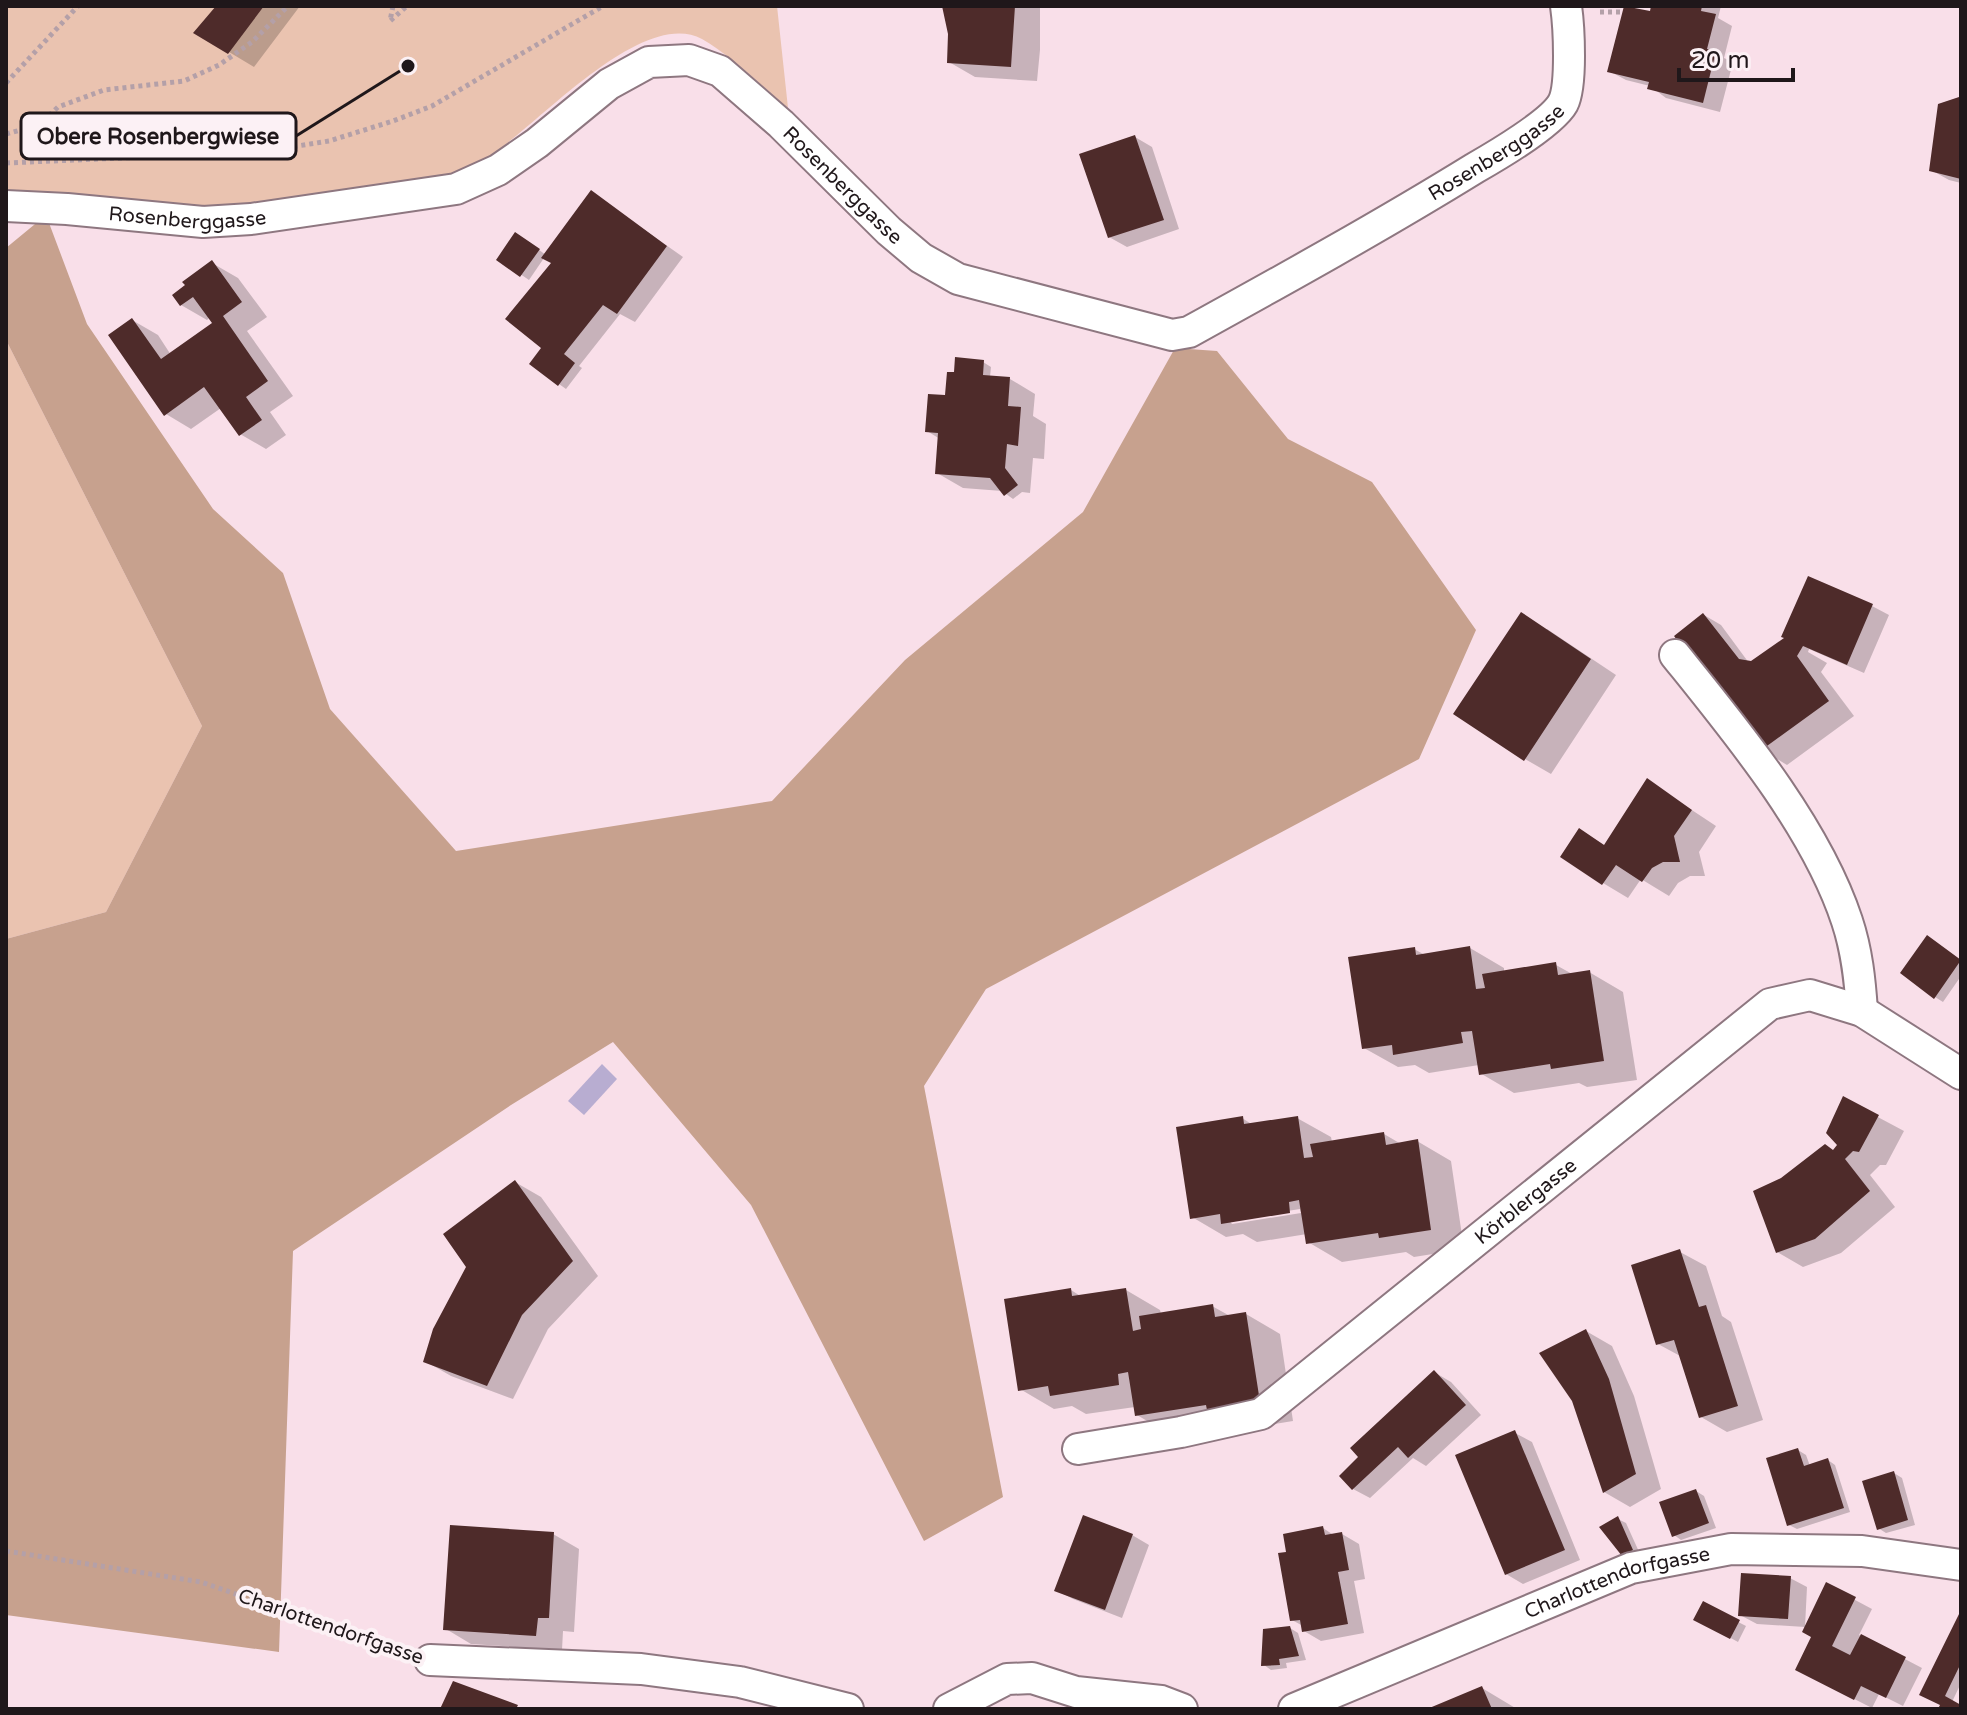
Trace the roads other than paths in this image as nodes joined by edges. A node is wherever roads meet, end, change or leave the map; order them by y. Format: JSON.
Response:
{"nodes":[{"id":1,"x":1566,"y":6,"type":"edge"},
{"id":2,"x":6,"y":206,"type":"edge"},
{"id":3,"x":1675,"y":655,"type":"dead end"},
{"id":4,"x":1862,"y":1011,"type":"junction"},
{"id":5,"x":1961,"y":1074,"type":"edge"},
{"id":6,"x":1078,"y":1449,"type":"dead end"},
{"id":7,"x":1961,"y":1565,"type":"edge"},
{"id":8,"x":430,"y":1660,"type":"road end"},
{"id":9,"x":848,"y":1709,"type":"edge"},
{"id":10,"x":949,"y":1709,"type":"edge"},
{"id":11,"x":1182,"y":1709,"type":"edge"},
{"id":12,"x":1294,"y":1709,"type":"edge"}],
"edges":[{"from":1,"to":2,"type":"street","name":"Rosenberggasse"},
{"from":3,"to":4,"type":"street"},
{"from":4,"to":5,"type":"street","name":"Körblergasse"},
{"from":4,"to":6,"type":"street","name":"Körblergasse"},
{"from":7,"to":12,"type":"street","name":"Charlottendorfgasse"},
{"from":8,"to":9,"type":"street","name":"Charlottendorfgasse"},
{"from":10,"to":11,"type":"street"}]}
